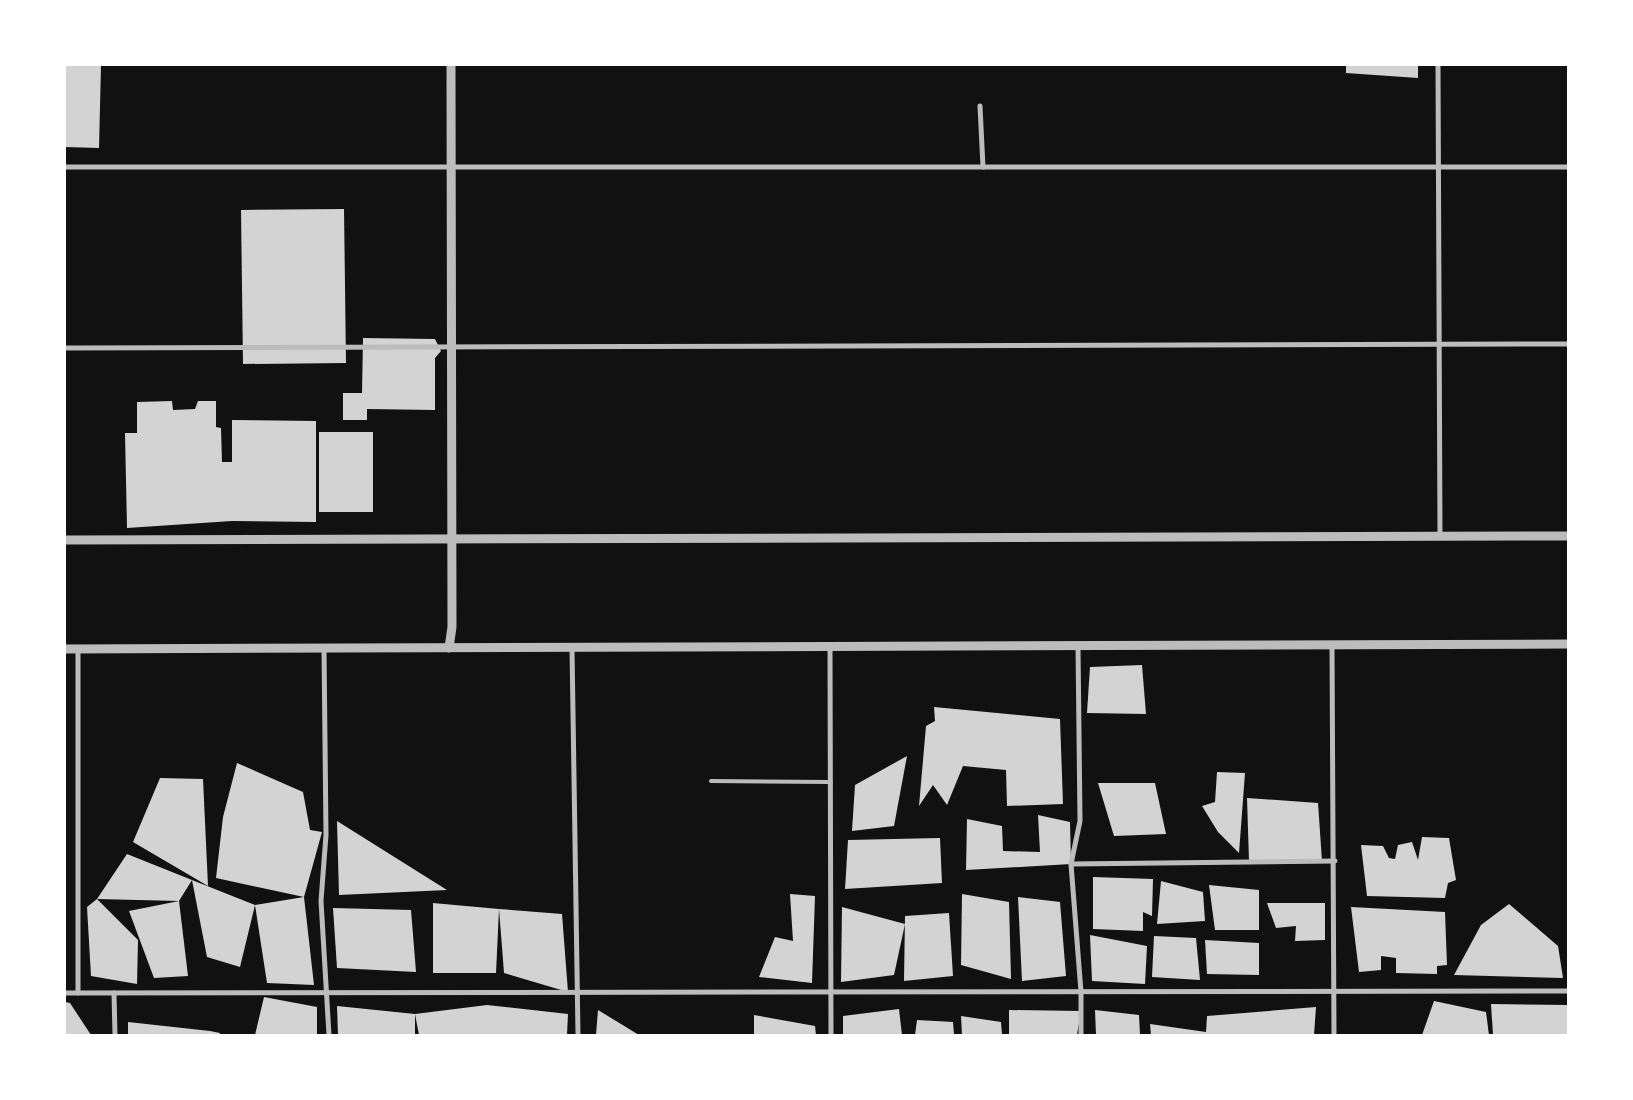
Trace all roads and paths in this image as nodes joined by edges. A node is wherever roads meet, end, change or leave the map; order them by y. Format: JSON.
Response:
{"nodes":[{"id":1,"x":451,"y":65,"type":"edge"},
{"id":2,"x":1438,"y":65,"type":"edge"},
{"id":3,"x":980,"y":106,"type":"dead end"},
{"id":4,"x":65,"y":167,"type":"edge"},
{"id":5,"x":451,"y":167,"type":"junction"},
{"id":6,"x":983,"y":167,"type":"junction"},
{"id":7,"x":1438,"y":167,"type":"junction"},
{"id":8,"x":1568,"y":167,"type":"edge"},
{"id":9,"x":1568,"y":344,"type":"edge"},
{"id":10,"x":1440,"y":345,"type":"junction"},
{"id":11,"x":451,"y":347,"type":"junction"},
{"id":12,"x":65,"y":348,"type":"edge"},
{"id":13,"x":1440,"y":536,"type":"junction"},
{"id":14,"x":1568,"y":536,"type":"edge"},
{"id":15,"x":451,"y":539,"type":"junction"},
{"id":16,"x":65,"y":540,"type":"edge"},
{"id":17,"x":1568,"y":644,"type":"edge"},
{"id":18,"x":1332,"y":645,"type":"junction"},
{"id":19,"x":1078,"y":646,"type":"junction"},
{"id":20,"x":324,"y":648,"type":"junction"},
{"id":21,"x":449,"y":648,"type":"junction"},
{"id":22,"x":572,"y":648,"type":"junction"},
{"id":23,"x":830,"y":648,"type":"junction"},
{"id":24,"x":65,"y":649,"type":"edge"},
{"id":25,"x":78,"y":649,"type":"junction"},
{"id":26,"x":711,"y":781,"type":"dead end"},
{"id":27,"x":830,"y":782,"type":"junction"},
{"id":28,"x":1335,"y":861,"type":"junction"},
{"id":29,"x":1071,"y":864,"type":"junction"},
{"id":30,"x":1334,"y":991,"type":"junction"},
{"id":31,"x":1568,"y":991,"type":"edge"},
{"id":32,"x":328,"y":992,"type":"junction"},
{"id":33,"x":577,"y":992,"type":"junction"},
{"id":34,"x":831,"y":992,"type":"junction"},
{"id":35,"x":1081,"y":992,"type":"junction"},
{"id":36,"x":65,"y":993,"type":"edge"},
{"id":37,"x":78,"y":993,"type":"junction"},
{"id":38,"x":114,"y":993,"type":"junction"},
{"id":39,"x":115,"y":1035,"type":"edge"},
{"id":40,"x":328,"y":1035,"type":"edge"},
{"id":41,"x":578,"y":1035,"type":"edge"},
{"id":42,"x":831,"y":1035,"type":"edge"},
{"id":43,"x":1081,"y":1035,"type":"edge"},
{"id":44,"x":1334,"y":1035,"type":"edge"}],
"edges":[{"from":1,"to":5,"type":"street"},
{"from":2,"to":7,"type":"street"},
{"from":3,"to":6,"type":"street"},
{"from":4,"to":5,"type":"street"},
{"from":5,"to":6,"type":"street"},
{"from":5,"to":11,"type":"street"},
{"from":6,"to":7,"type":"street"},
{"from":7,"to":8,"type":"street"},
{"from":7,"to":10,"type":"street"},
{"from":9,"to":10,"type":"street"},
{"from":10,"to":11,"type":"street"},
{"from":10,"to":13,"type":"street"},
{"from":11,"to":12,"type":"street"},
{"from":11,"to":15,"type":"street"},
{"from":13,"to":14,"type":"street"},
{"from":13,"to":15,"type":"street"},
{"from":15,"to":16,"type":"street"},
{"from":15,"to":21,"type":"street"},
{"from":17,"to":18,"type":"street"},
{"from":18,"to":19,"type":"street"},
{"from":18,"to":28,"type":"street"},
{"from":19,"to":23,"type":"street"},
{"from":19,"to":29,"type":"street"},
{"from":20,"to":21,"type":"street"},
{"from":20,"to":25,"type":"street"},
{"from":20,"to":32,"type":"street"},
{"from":21,"to":22,"type":"street"},
{"from":22,"to":23,"type":"street"},
{"from":22,"to":33,"type":"street"},
{"from":23,"to":27,"type":"street"},
{"from":24,"to":25,"type":"street"},
{"from":25,"to":37,"type":"street"},
{"from":26,"to":27,"type":"lane"},
{"from":27,"to":34,"type":"street"},
{"from":28,"to":29,"type":"street"},
{"from":28,"to":30,"type":"street"},
{"from":29,"to":35,"type":"street"},
{"from":30,"to":31,"type":"street"},
{"from":30,"to":35,"type":"street"},
{"from":30,"to":44,"type":"street"},
{"from":32,"to":33,"type":"street"},
{"from":32,"to":38,"type":"street"},
{"from":32,"to":40,"type":"street"},
{"from":33,"to":34,"type":"street"},
{"from":33,"to":41,"type":"street"},
{"from":34,"to":35,"type":"street"},
{"from":34,"to":42,"type":"street"},
{"from":35,"to":43,"type":"street"},
{"from":36,"to":37,"type":"street"},
{"from":37,"to":38,"type":"street"},
{"from":38,"to":39,"type":"street"}]}
